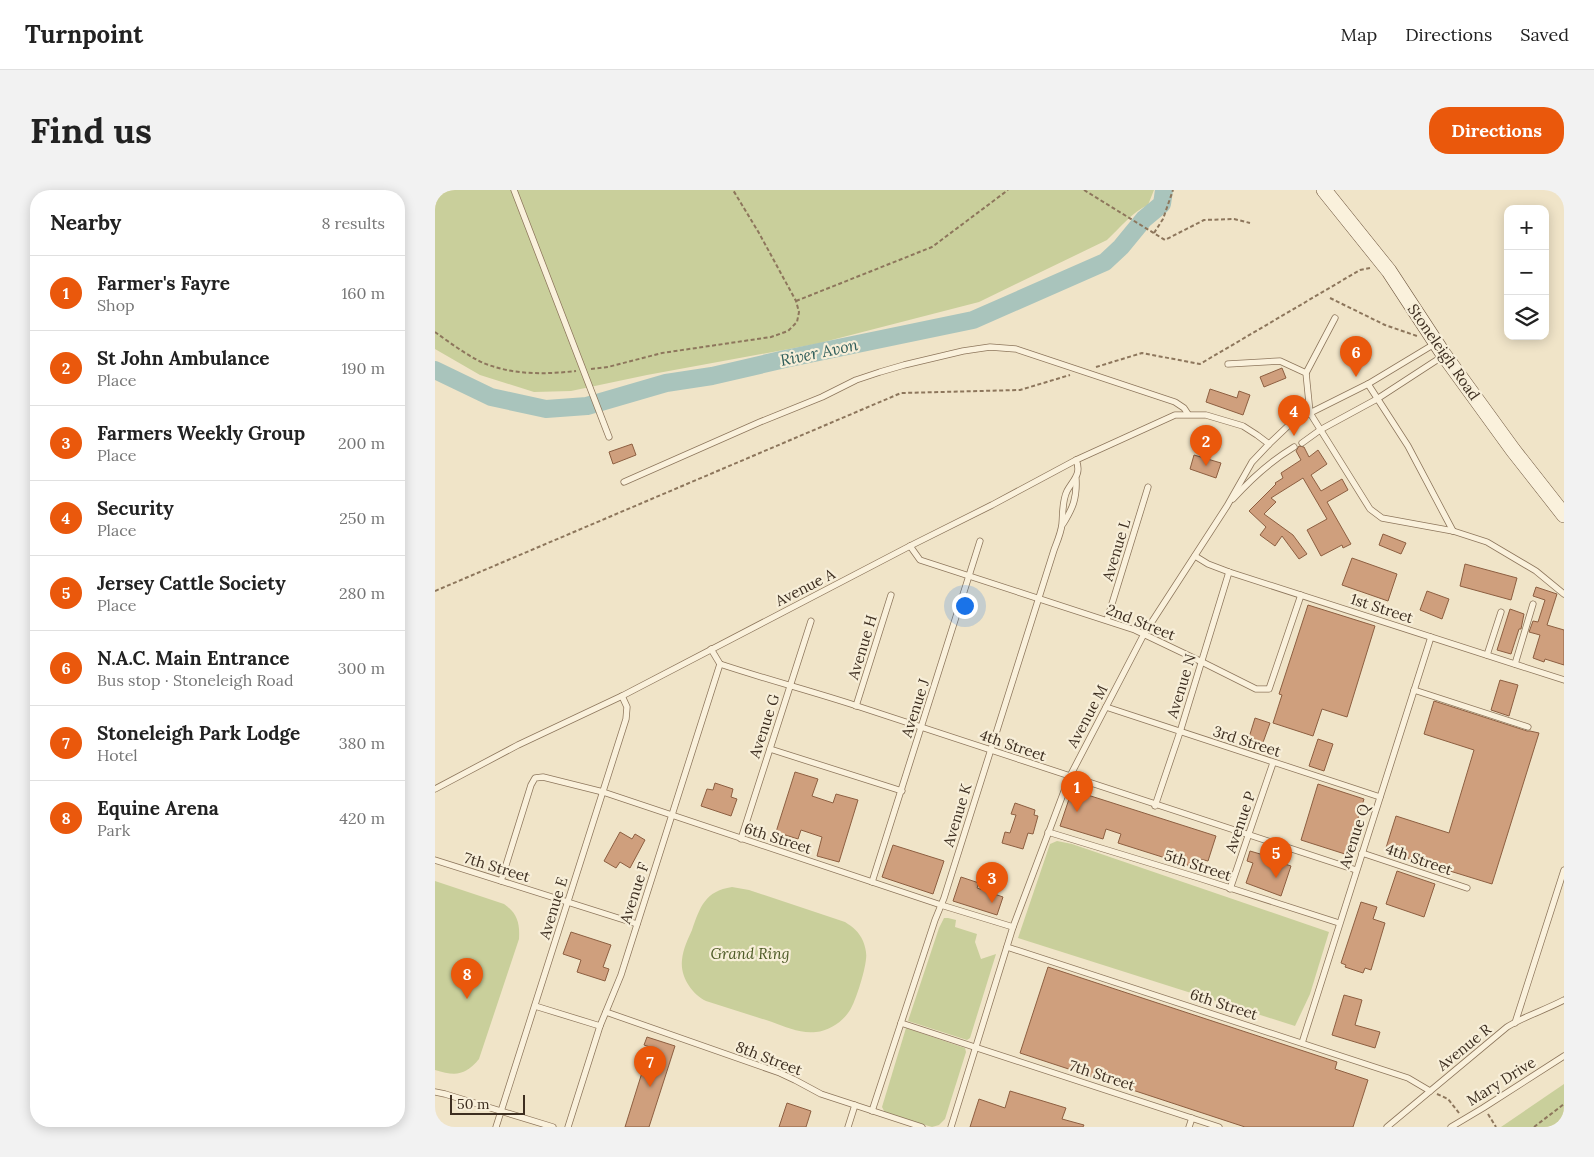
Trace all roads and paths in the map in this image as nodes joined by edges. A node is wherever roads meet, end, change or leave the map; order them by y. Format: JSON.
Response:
{"nodes":[{"id":1,"x":514,"y":190,"type":"edge"},
{"id":2,"x":733,"y":190,"type":"edge"},
{"id":3,"x":1008,"y":190,"type":"edge"},
{"id":4,"x":1084,"y":190,"type":"edge"},
{"id":5,"x":1173,"y":190,"type":"edge"},
{"id":6,"x":1324,"y":190,"type":"edge"},
{"id":7,"x":1250,"y":224,"type":"dead end"},
{"id":8,"x":1154,"y":234,"type":"junction"},
{"id":9,"x":1383,"y":264,"type":"junction"},
{"id":10,"x":1330,"y":298,"type":"dead end"},
{"id":11,"x":796,"y":301,"type":"junction"},
{"id":12,"x":1335,"y":318,"type":"dead end"},
{"id":13,"x":435,"y":332,"type":"edge"},
{"id":14,"x":1440,"y":348,"type":"junction"},
{"id":15,"x":1228,"y":364,"type":"dead end"},
{"id":16,"x":583,"y":370,"type":"junction"},
{"id":17,"x":1084,"y":371,"type":"junction"},
{"id":18,"x":1307,"y":373,"type":"junction"},
{"id":19,"x":1368,"y":384,"type":"junction"},
{"id":20,"x":1377,"y":399,"type":"junction"},
{"id":21,"x":1310,"y":413,"type":"junction"},
{"id":22,"x":1188,"y":414,"type":"junction"},
{"id":23,"x":1319,"y":430,"type":"junction"},
{"id":24,"x":609,"y":436,"type":"dead end"},
{"id":25,"x":1302,"y":443,"type":"dead end"},
{"id":26,"x":1269,"y":444,"type":"junction"},
{"id":27,"x":1294,"y":448,"type":"dead end"},
{"id":28,"x":1076,"y":460,"type":"junction"},
{"id":29,"x":1076,"y":479,"type":"junction"},
{"id":30,"x":624,"y":482,"type":"dead end"},
{"id":31,"x":1149,"y":487,"type":"dead end"},
{"id":32,"x":1227,"y":506,"type":"junction"},
{"id":33,"x":1564,"y":514,"type":"edge"},
{"id":34,"x":1062,"y":525,"type":"junction"},
{"id":35,"x":1453,"y":531,"type":"junction"},
{"id":36,"x":980,"y":541,"type":"dead end"},
{"id":37,"x":910,"y":546,"type":"junction"},
{"id":38,"x":1195,"y":556,"type":"junction"},
{"id":39,"x":1229,"y":572,"type":"junction"},
{"id":40,"x":970,"y":576,"type":"junction"},
{"id":41,"x":435,"y":591,"type":"edge"},
{"id":42,"x":891,"y":594,"type":"dead end"},
{"id":43,"x":1564,"y":594,"type":"edge"},
{"id":44,"x":1301,"y":595,"type":"junction"},
{"id":45,"x":1039,"y":598,"type":"junction"},
{"id":46,"x":1533,"y":604,"type":"dead end"},
{"id":47,"x":1501,"y":612,"type":"dead end"},
{"id":48,"x":1107,"y":620,"type":"junction"},
{"id":49,"x":811,"y":621,"type":"dead end"},
{"id":50,"x":1144,"y":634,"type":"junction"},
{"id":51,"x":1431,"y":637,"type":"junction"},
{"id":52,"x":711,"y":649,"type":"junction"},
{"id":53,"x":1487,"y":655,"type":"junction"},
{"id":54,"x":1202,"y":662,"type":"junction"},
{"id":55,"x":719,"y":664,"type":"junction"},
{"id":56,"x":1515,"y":664,"type":"junction"},
{"id":57,"x":1564,"y":680,"type":"edge"},
{"id":58,"x":791,"y":686,"type":"junction"},
{"id":59,"x":1414,"y":690,"type":"junction"},
{"id":60,"x":622,"y":696,"type":"junction"},
{"id":61,"x":856,"y":706,"type":"junction"},
{"id":62,"x":1106,"y":707,"type":"junction"},
{"id":63,"x":1528,"y":727,"type":"dead end"},
{"id":64,"x":922,"y":729,"type":"junction"},
{"id":65,"x":1180,"y":732,"type":"junction"},
{"id":66,"x":770,"y":749,"type":"junction"},
{"id":67,"x":990,"y":750,"type":"junction"},
{"id":68,"x":1273,"y":762,"type":"junction"},
{"id":69,"x":1069,"y":778,"type":"junction"},
{"id":70,"x":435,"y":789,"type":"edge"},
{"id":71,"x":902,"y":790,"type":"junction"},
{"id":72,"x":603,"y":792,"type":"junction"},
{"id":73,"x":1380,"y":797,"type":"junction"},
{"id":74,"x":1155,"y":806,"type":"junction"},
{"id":75,"x":672,"y":816,"type":"junction"},
{"id":76,"x":1048,"y":832,"type":"junction"},
{"id":77,"x":1249,"y":835,"type":"junction"},
{"id":78,"x":741,"y":839,"type":"junction"},
{"id":79,"x":1362,"y":853,"type":"junction"},
{"id":80,"x":435,"y":860,"type":"edge"},
{"id":81,"x":1356,"y":870,"type":"junction"},
{"id":82,"x":1564,"y":870,"type":"edge"},
{"id":83,"x":501,"y":882,"type":"junction"},
{"id":84,"x":872,"y":882,"type":"junction"},
{"id":85,"x":1230,"y":888,"type":"junction"},
{"id":86,"x":1467,"y":888,"type":"dead end"},
{"id":87,"x":567,"y":902,"type":"junction"},
{"id":88,"x":941,"y":905,"type":"junction"},
{"id":89,"x":1339,"y":923,"type":"junction"},
{"id":90,"x":637,"y":924,"type":"junction"},
{"id":91,"x":1013,"y":927,"type":"junction"},
{"id":92,"x":1007,"y":946,"type":"junction"},
{"id":93,"x":1564,"y":1000,"type":"edge"},
{"id":94,"x":535,"y":1006,"type":"junction"},
{"id":95,"x":606,"y":1012,"type":"junction"},
{"id":96,"x":901,"y":1023,"type":"junction"},
{"id":97,"x":1515,"y":1023,"type":"junction"},
{"id":98,"x":600,"y":1026,"type":"junction"},
{"id":99,"x":1302,"y":1043,"type":"junction"},
{"id":100,"x":976,"y":1047,"type":"junction"},
{"id":101,"x":1564,"y":1056,"type":"edge"},
{"id":102,"x":1430,"y":1091,"type":"junction"},
{"id":103,"x":435,"y":1093,"type":"edge"},
{"id":104,"x":1564,"y":1104,"type":"edge"},
{"id":105,"x":855,"y":1105,"type":"junction"},
{"id":106,"x":1483,"y":1108,"type":"junction"},
{"id":107,"x":501,"y":1110,"type":"junction"},
{"id":108,"x":872,"y":1111,"type":"junction"},
{"id":109,"x":1192,"y":1118,"type":"junction"},
{"id":110,"x":1463,"y":1119,"type":"junction"},
{"id":111,"x":496,"y":1127,"type":"edge"},
{"id":112,"x":553,"y":1127,"type":"edge"},
{"id":113,"x":568,"y":1127,"type":"edge"},
{"id":114,"x":848,"y":1127,"type":"edge"},
{"id":115,"x":922,"y":1127,"type":"edge"},
{"id":116,"x":951,"y":1127,"type":"edge"},
{"id":117,"x":1189,"y":1127,"type":"edge"},
{"id":118,"x":1219,"y":1127,"type":"edge"},
{"id":119,"x":1387,"y":1127,"type":"edge"},
{"id":120,"x":1451,"y":1127,"type":"edge"},
{"id":121,"x":1496,"y":1127,"type":"edge"},
{"id":122,"x":1534,"y":1127,"type":"edge"}],
"edges":[{"from":1,"to":16,"type":"lane"},
{"from":2,"to":11,"type":"path"},
{"from":3,"to":11,"type":"path"},
{"from":4,"to":8,"type":"path"},
{"from":5,"to":8,"type":"path"},
{"from":6,"to":9,"type":"main road","name":"Stoneleigh Road"},
{"from":7,"to":8,"type":"path"},
{"from":9,"to":14,"type":"main road","name":"Stoneleigh Road"},
{"from":9,"to":17,"type":"path"},
{"from":10,"to":14,"type":"path"},
{"from":11,"to":16,"type":"path"},
{"from":12,"to":18,"type":"lane"},
{"from":13,"to":16,"type":"path"},
{"from":14,"to":19,"type":"lane"},
{"from":14,"to":20,"type":"lane"},
{"from":14,"to":33,"type":"main road","name":"Stoneleigh Road"},
{"from":15,"to":18,"type":"lane"},
{"from":16,"to":24,"type":"lane"},
{"from":17,"to":22,"type":"lane","name":"Avenue A"},
{"from":17,"to":30,"type":"lane","name":"Avenue A"},
{"from":17,"to":41,"type":"path"},
{"from":18,"to":21,"type":"lane"},
{"from":19,"to":20,"type":"lane"},
{"from":19,"to":21,"type":"lane"},
{"from":20,"to":23,"type":"lane"},
{"from":20,"to":35,"type":"lane"},
{"from":21,"to":23,"type":"lane"},
{"from":21,"to":26,"type":"lane"},
{"from":22,"to":26,"type":"lane","name":"Avenue A"},
{"from":22,"to":28,"type":"lane","name":"Avenue A"},
{"from":23,"to":25,"type":"lane"},
{"from":23,"to":35,"type":"lane"},
{"from":26,"to":32,"type":"lane"},
{"from":27,"to":32,"type":"lane"},
{"from":28,"to":29,"type":"lane","name":"Avenue K"},
{"from":28,"to":37,"type":"lane","name":"Avenue A"},
{"from":29,"to":34,"type":"lane","name":"Avenue K"},
{"from":29,"to":34,"type":"lane","name":"Avenue K"},
{"from":31,"to":48,"type":"lane","name":"Avenue L"},
{"from":32,"to":38,"type":"lane","name":"Avenue M"},
{"from":34,"to":45,"type":"lane","name":"Avenue K"},
{"from":35,"to":43,"type":"lane"},
{"from":36,"to":40,"type":"lane","name":"Avenue J"},
{"from":37,"to":40,"type":"lane","name":"2nd Street"},
{"from":37,"to":52,"type":"lane","name":"Avenue A"},
{"from":38,"to":39,"type":"lane","name":"1st Street"},
{"from":38,"to":50,"type":"lane","name":"Avenue M"},
{"from":39,"to":44,"type":"lane","name":"1st Street"},
{"from":39,"to":54,"type":"lane","name":"Avenue N"},
{"from":40,"to":45,"type":"lane","name":"2nd Street"},
{"from":40,"to":64,"type":"lane","name":"Avenue J"},
{"from":42,"to":61,"type":"lane","name":"Avenue H"},
{"from":44,"to":51,"type":"lane","name":"1st Street"},
{"from":44,"to":54,"type":"lane","name":"2nd Street"},
{"from":45,"to":48,"type":"lane","name":"2nd Street"},
{"from":45,"to":67,"type":"lane","name":"Avenue K"},
{"from":46,"to":56,"type":"lane"},
{"from":47,"to":53,"type":"lane"},
{"from":48,"to":50,"type":"lane","name":"2nd Street"},
{"from":49,"to":58,"type":"lane","name":"Avenue G"},
{"from":50,"to":54,"type":"lane","name":"2nd Street"},
{"from":50,"to":62,"type":"lane","name":"Avenue M"},
{"from":51,"to":53,"type":"lane","name":"1st Street"},
{"from":51,"to":59,"type":"lane","name":"Avenue Q"},
{"from":52,"to":55,"type":"lane"},
{"from":52,"to":60,"type":"lane","name":"Avenue A"},
{"from":53,"to":56,"type":"lane","name":"1st Street"},
{"from":54,"to":65,"type":"lane","name":"Avenue N"},
{"from":55,"to":58,"type":"lane","name":"4th Street"},
{"from":55,"to":75,"type":"lane","name":"Avenue F"},
{"from":56,"to":57,"type":"lane","name":"1st Street"},
{"from":58,"to":61,"type":"lane","name":"4th Street"},
{"from":58,"to":66,"type":"lane","name":"Avenue G"},
{"from":59,"to":63,"type":"lane"},
{"from":59,"to":73,"type":"lane","name":"Avenue Q"},
{"from":60,"to":70,"type":"lane","name":"Avenue A"},
{"from":60,"to":72,"type":"lane","name":"Avenue E"},
{"from":61,"to":64,"type":"lane","name":"4th Street"},
{"from":62,"to":65,"type":"lane","name":"3rd Street"},
{"from":62,"to":69,"type":"lane","name":"Avenue M"},
{"from":64,"to":67,"type":"lane","name":"4th Street"},
{"from":64,"to":71,"type":"lane","name":"Avenue J"},
{"from":65,"to":68,"type":"lane","name":"3rd Street"},
{"from":65,"to":74,"type":"lane","name":"Avenue N"},
{"from":66,"to":71,"type":"lane"},
{"from":66,"to":78,"type":"lane","name":"Avenue G"},
{"from":67,"to":69,"type":"lane","name":"4th Street"},
{"from":67,"to":88,"type":"lane","name":"Avenue K"},
{"from":68,"to":73,"type":"lane","name":"3rd Street"},
{"from":68,"to":77,"type":"lane","name":"Avenue P"},
{"from":69,"to":74,"type":"lane","name":"4th Street"},
{"from":69,"to":76,"type":"lane","name":"Avenue M"},
{"from":71,"to":84,"type":"lane","name":"Avenue J"},
{"from":72,"to":75,"type":"lane","name":"6th Street"},
{"from":72,"to":83,"type":"lane","name":"6th Street"},
{"from":72,"to":87,"type":"lane","name":"Avenue E"},
{"from":73,"to":79,"type":"lane","name":"Avenue Q"},
{"from":74,"to":77,"type":"lane","name":"4th Street"},
{"from":75,"to":78,"type":"lane","name":"6th Street"},
{"from":75,"to":90,"type":"lane","name":"Avenue F"},
{"from":76,"to":85,"type":"lane","name":"5th Street"},
{"from":76,"to":91,"type":"lane","name":"Avenue M"},
{"from":77,"to":81,"type":"lane","name":"4th Street"},
{"from":77,"to":85,"type":"lane","name":"Avenue P"},
{"from":78,"to":84,"type":"lane","name":"6th Street"},
{"from":79,"to":81,"type":"lane","name":"Avenue Q"},
{"from":79,"to":86,"type":"lane","name":"4th Street"},
{"from":80,"to":83,"type":"lane","name":"7th Street"},
{"from":81,"to":89,"type":"lane","name":"Avenue Q"},
{"from":82,"to":97,"type":"lane"},
{"from":83,"to":87,"type":"lane","name":"7th Street"},
{"from":84,"to":88,"type":"lane","name":"6th Street"},
{"from":85,"to":89,"type":"lane","name":"5th Street"},
{"from":87,"to":90,"type":"lane","name":"7th Street"},
{"from":87,"to":94,"type":"lane","name":"Avenue E"},
{"from":88,"to":91,"type":"lane","name":"6th Street"},
{"from":88,"to":96,"type":"lane","name":"Avenue K"},
{"from":89,"to":99,"type":"lane","name":"Avenue Q"},
{"from":90,"to":95,"type":"lane","name":"Avenue F"},
{"from":91,"to":92,"type":"lane","name":"Avenue M"},
{"from":92,"to":99,"type":"lane","name":"6th Street"},
{"from":92,"to":100,"type":"lane","name":"Avenue M"},
{"from":93,"to":97,"type":"lane","name":"Avenue R"},
{"from":94,"to":98,"type":"lane"},
{"from":94,"to":107,"type":"lane","name":"Avenue E"},
{"from":95,"to":98,"type":"lane","name":"Avenue F"},
{"from":95,"to":105,"type":"lane","name":"8th Street"},
{"from":96,"to":100,"type":"lane","name":"7th Street"},
{"from":96,"to":108,"type":"lane","name":"Avenue K"},
{"from":97,"to":102,"type":"lane","name":"Avenue R"},
{"from":98,"to":113,"type":"lane","name":"Avenue F"},
{"from":99,"to":102,"type":"lane","name":"6th Street"},
{"from":100,"to":109,"type":"lane","name":"7th Street"},
{"from":100,"to":116,"type":"lane","name":"Avenue M"},
{"from":101,"to":106,"type":"lane","name":"Mary Drive"},
{"from":102,"to":110,"type":"path"},
{"from":102,"to":119,"type":"lane","name":"Avenue R"},
{"from":103,"to":107,"type":"lane"},
{"from":104,"to":122,"type":"path"},
{"from":105,"to":108,"type":"lane","name":"8th Street"},
{"from":105,"to":114,"type":"lane"},
{"from":106,"to":110,"type":"lane","name":"Mary Drive"},
{"from":106,"to":121,"type":"path"},
{"from":107,"to":111,"type":"lane","name":"Avenue E"},
{"from":107,"to":112,"type":"lane"},
{"from":108,"to":115,"type":"lane","name":"8th Street"},
{"from":109,"to":117,"type":"lane"},
{"from":109,"to":118,"type":"lane","name":"7th Street"},
{"from":110,"to":120,"type":"lane","name":"Mary Drive"}]}
